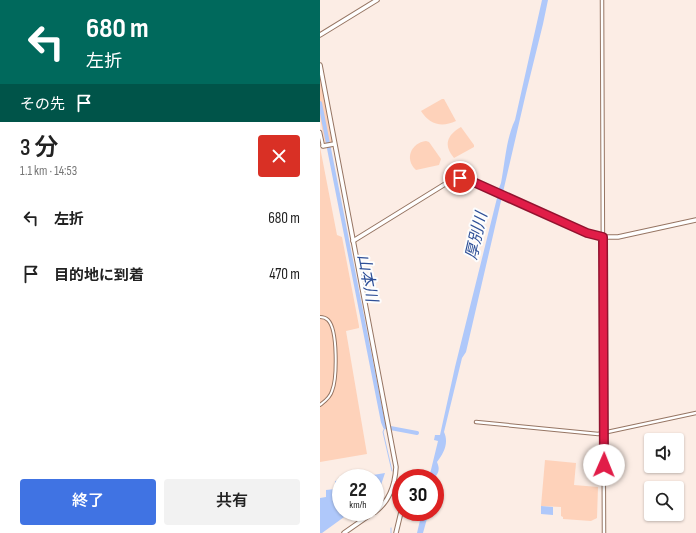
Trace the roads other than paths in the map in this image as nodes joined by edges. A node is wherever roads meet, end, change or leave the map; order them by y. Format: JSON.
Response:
{"nodes":[{"id":1,"x":377,"y":0,"type":"edge"},
{"id":2,"x":602,"y":0,"type":"edge"},
{"id":3,"x":320,"y":35,"type":"edge"},
{"id":4,"x":320,"y":65,"type":"edge"},
{"id":5,"x":320,"y":132,"type":"edge"},
{"id":6,"x":334,"y":144,"type":"junction"},
{"id":7,"x":324,"y":146,"type":"joint"},
{"id":8,"x":696,"y":220,"type":"edge"},
{"id":9,"x":603,"y":237,"type":"junction"},
{"id":10,"x":353,"y":241,"type":"junction"},
{"id":11,"x":320,"y":317,"type":"edge"},
{"id":12,"x":320,"y":405,"type":"edge"},
{"id":13,"x":696,"y":413,"type":"edge"},
{"id":14,"x":476,"y":422,"type":"dead end"},
{"id":15,"x":604,"y":434,"type":"junction"},
{"id":16,"x":396,"y":469,"type":"edge"},
{"id":17,"x":392,"y":489,"type":"edge"},
{"id":18,"x":384,"y":503,"type":"edge"},
{"id":19,"x":362,"y":521,"type":"edge"},
{"id":20,"x":399,"y":521,"type":"edge"},
{"id":21,"x":344,"y":533,"type":"edge"},
{"id":22,"x":396,"y":533,"type":"edge"},
{"id":23,"x":604,"y":533,"type":"edge"}],
"edges":[{"from":1,"to":3,"type":"street"},
{"from":2,"to":9,"type":"street"},
{"from":4,"to":6,"type":"street"},
{"from":5,"to":7,"type":"street"},
{"from":6,"to":7,"type":"street"},
{"from":6,"to":10,"type":"street"},
{"from":8,"to":9,"type":"street"},
{"from":9,"to":10,"type":"street"},
{"from":9,"to":15,"type":"street"},
{"from":10,"to":16,"type":"street"},
{"from":11,"to":12,"type":"street"},
{"from":13,"to":15,"type":"street"},
{"from":14,"to":15,"type":"street"},
{"from":15,"to":23,"type":"street"},
{"from":17,"to":18,"type":"street"},
{"from":19,"to":21,"type":"street"},
{"from":20,"to":22,"type":"street"}]}
